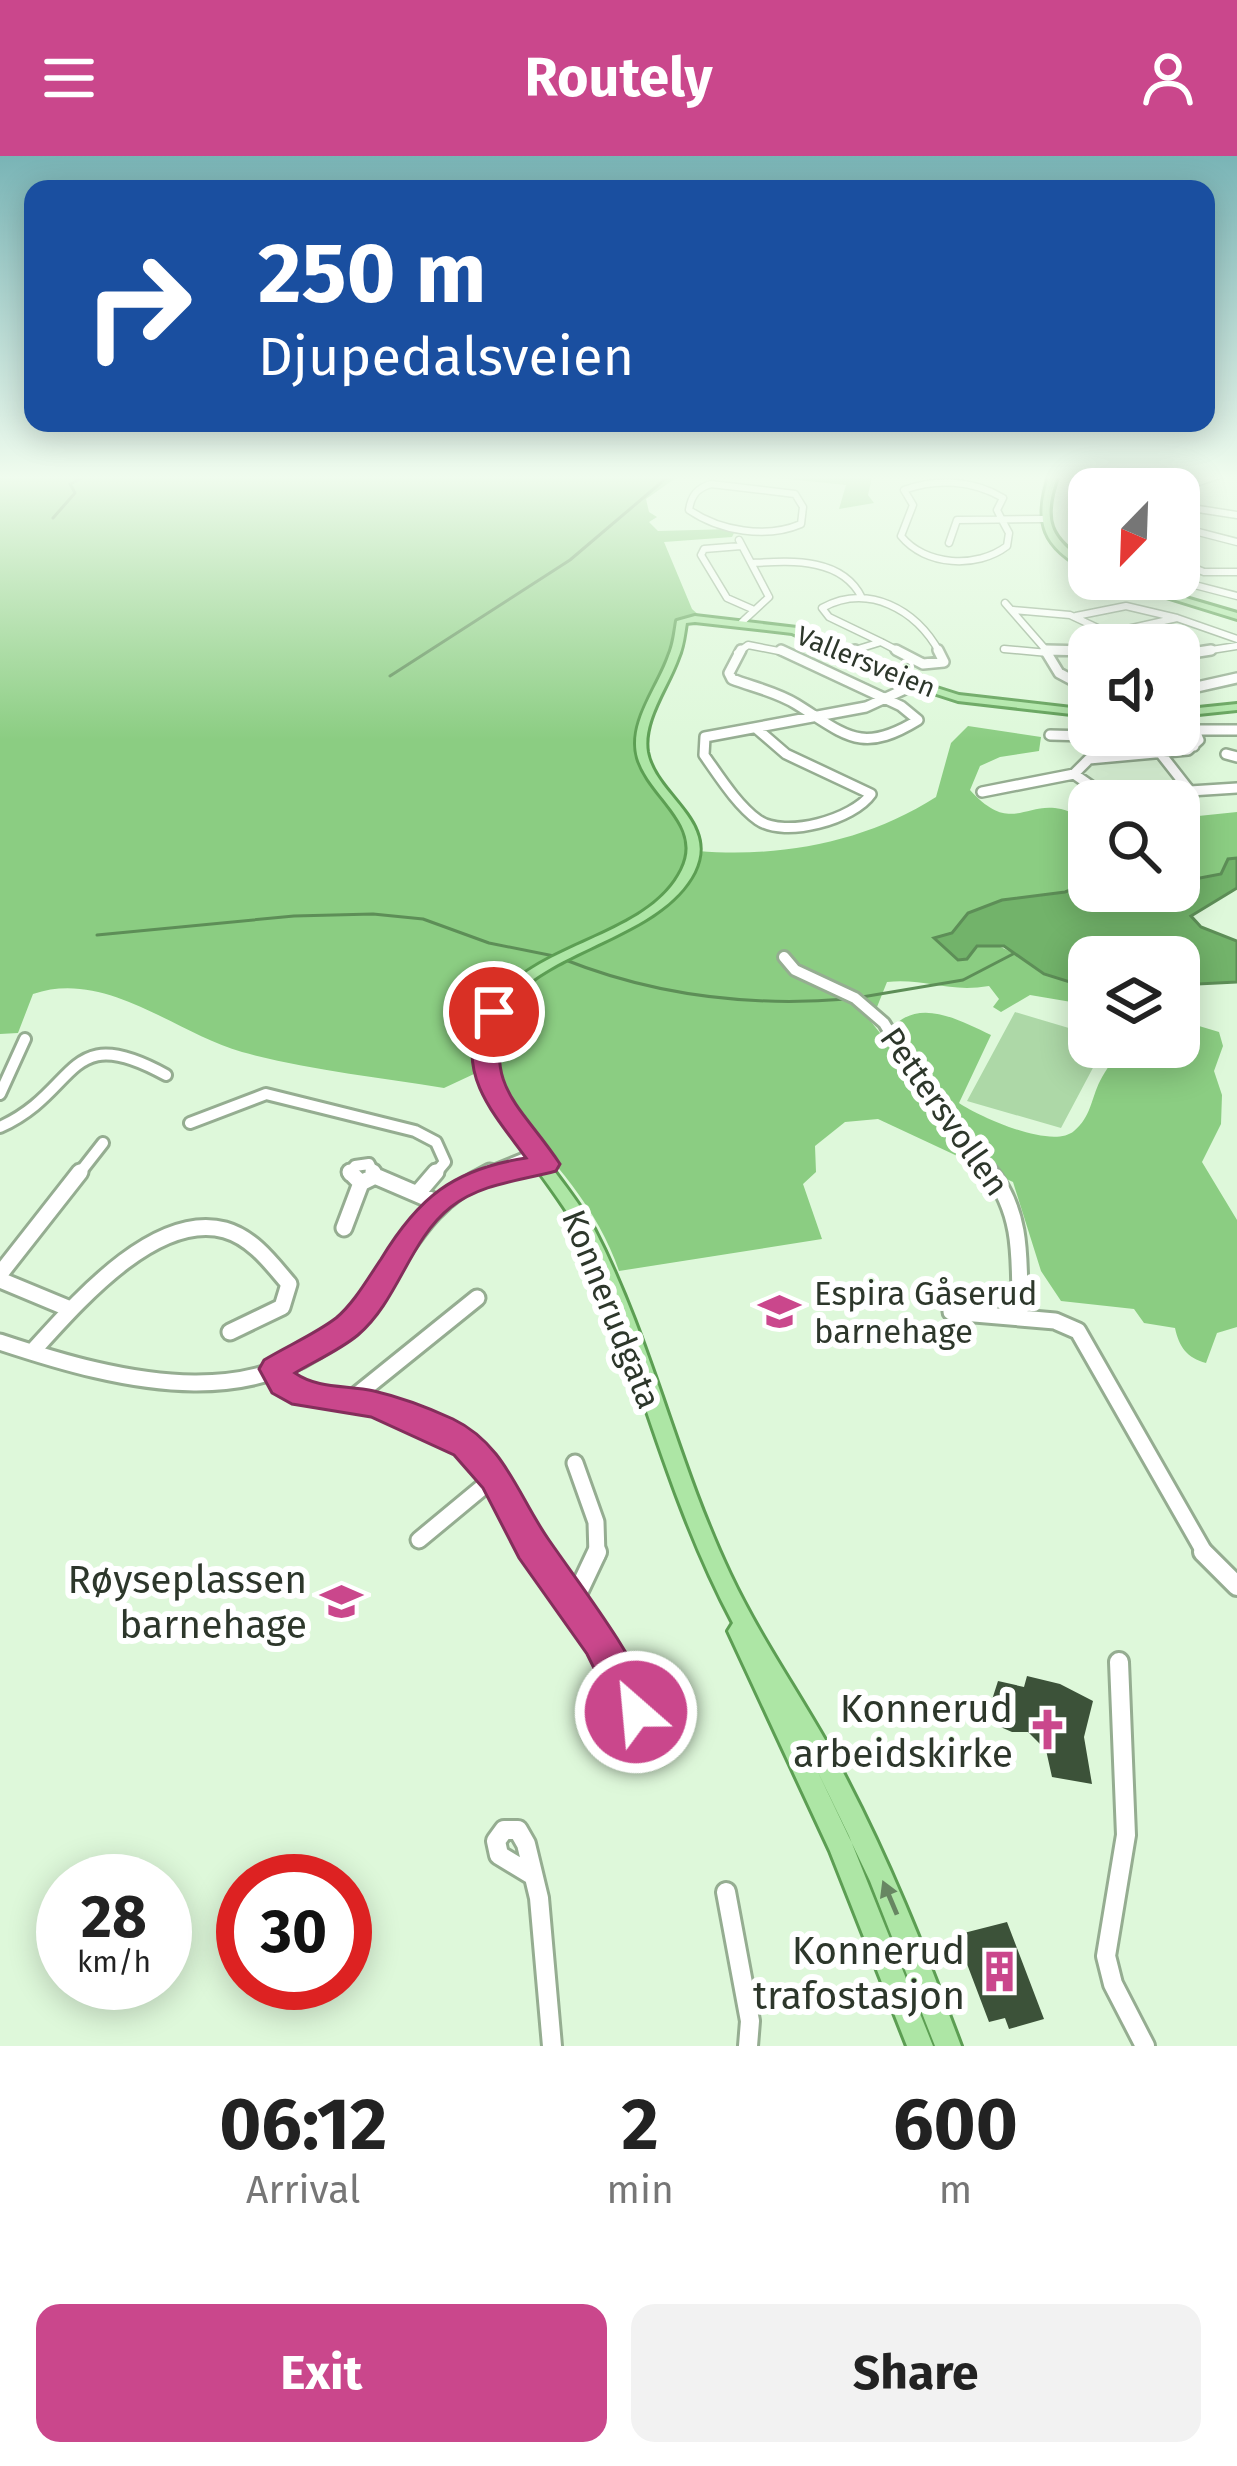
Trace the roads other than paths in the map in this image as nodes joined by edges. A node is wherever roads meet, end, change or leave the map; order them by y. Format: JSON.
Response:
{"nodes":[{"id":1,"x":705,"y":563,"type":"edge"},
{"id":2,"x":752,"y":563,"type":"edge"},
{"id":3,"x":755,"y":563,"type":"edge"},
{"id":4,"x":1200,"y":570,"type":"edge"},
{"id":5,"x":1204,"y":572,"type":"junction"},
{"id":6,"x":1237,"y":572,"type":"edge"},
{"id":7,"x":1200,"y":575,"type":"edge"},
{"id":8,"x":1200,"y":586,"type":"edge"},
{"id":9,"x":1237,"y":596,"type":"edge"},
{"id":10,"x":862,"y":598,"type":"junction"},
{"id":11,"x":1179,"y":600,"type":"edge"},
{"id":12,"x":1004,"y":603,"type":"dead end"},
{"id":13,"x":752,"y":609,"type":"junction"},
{"id":14,"x":1013,"y":610,"type":"junction"},
{"id":15,"x":1076,"y":616,"type":"junction"},
{"id":16,"x":1237,"y":616,"type":"edge"},
{"id":17,"x":1177,"y":618,"type":"junction"},
{"id":18,"x":715,"y":621,"type":"joint"},
{"id":19,"x":742,"y":622,"type":"junction"},
{"id":20,"x":1092,"y":624,"type":"edge"},
{"id":21,"x":1150,"y":624,"type":"edge"},
{"id":22,"x":881,"y":642,"type":"junction"},
{"id":23,"x":1237,"y":642,"type":"edge"},
{"id":24,"x":1004,"y":649,"type":"dead end"},
{"id":25,"x":1046,"y":650,"type":"junction"},
{"id":26,"x":1200,"y":650,"type":"edge"},
{"id":27,"x":1068,"y":651,"type":"edge"},
{"id":28,"x":845,"y":652,"type":"junction"},
{"id":29,"x":1068,"y":678,"type":"edge"},
{"id":30,"x":1237,"y":678,"type":"edge"},
{"id":31,"x":914,"y":685,"type":"junction"},
{"id":32,"x":1200,"y":686,"type":"edge"},
{"id":33,"x":883,"y":700,"type":"junction"},
{"id":34,"x":1237,"y":707,"type":"edge"},
{"id":35,"x":1068,"y":711,"type":"edge"},
{"id":36,"x":1200,"y":711,"type":"edge"},
{"id":37,"x":813,"y":716,"type":"junction"},
{"id":38,"x":757,"y":729,"type":"junction"},
{"id":39,"x":1200,"y":730,"type":"edge"},
{"id":40,"x":1237,"y":730,"type":"edge"},
{"id":41,"x":1050,"y":735,"type":"dead end"},
{"id":42,"x":1068,"y":735,"type":"edge"},
{"id":43,"x":1132,"y":756,"type":"edge"},
{"id":44,"x":1163,"y":756,"type":"edge"},
{"id":45,"x":1074,"y":774,"type":"junction"},
{"id":46,"x":1083,"y":780,"type":"edge"},
{"id":47,"x":1181,"y":780,"type":"edge"},
{"id":48,"x":1237,"y":788,"type":"edge"},
{"id":49,"x":1200,"y":790,"type":"edge"},
{"id":50,"x":982,"y":792,"type":"dead end"},
{"id":51,"x":784,"y":957,"type":"dead end"},
{"id":52,"x":25,"y":1039,"type":"dead end"},
{"id":53,"x":166,"y":1075,"type":"dead end"},
{"id":54,"x":0,"y":1094,"type":"edge"},
{"id":55,"x":190,"y":1123,"type":"dead end"},
{"id":56,"x":0,"y":1127,"type":"edge"},
{"id":57,"x":103,"y":1143,"type":"dead end"},
{"id":58,"x":542,"y":1159,"type":"junction"},
{"id":59,"x":418,"y":1193,"type":"junction"},
{"id":60,"x":438,"y":1203,"type":"junction"},
{"id":61,"x":344,"y":1228,"type":"dead end"},
{"id":62,"x":0,"y":1277,"type":"edge"},
{"id":63,"x":477,"y":1298,"type":"dead end"},
{"id":64,"x":70,"y":1309,"type":"junction"},
{"id":65,"x":951,"y":1312,"type":"dead end"},
{"id":66,"x":1020,"y":1316,"type":"junction"},
{"id":67,"x":230,"y":1332,"type":"dead end"},
{"id":68,"x":0,"y":1342,"type":"edge"},
{"id":69,"x":32,"y":1352,"type":"junction"},
{"id":70,"x":275,"y":1369,"type":"junction"},
{"id":71,"x":353,"y":1398,"type":"junction"},
{"id":72,"x":575,"y":1463,"type":"dead end"},
{"id":73,"x":495,"y":1478,"type":"junction"},
{"id":74,"x":418,"y":1540,"type":"dead end"},
{"id":75,"x":724,"y":1584,"type":"junction"},
{"id":76,"x":1237,"y":1586,"type":"edge"},
{"id":77,"x":572,"y":1605,"type":"junction"},
{"id":78,"x":1119,"y":1662,"type":"dead end"},
{"id":79,"x":650,"y":1747,"type":"dead end"},
{"id":80,"x":532,"y":1875,"type":"dead end"},
{"id":81,"x":726,"y":1892,"type":"dead end"},
{"id":82,"x":552,"y":2046,"type":"edge"},
{"id":83,"x":748,"y":2046,"type":"edge"},
{"id":84,"x":920,"y":2046,"type":"edge"},
{"id":85,"x":948,"y":2046,"type":"edge"},
{"id":86,"x":1145,"y":2046,"type":"edge"}],
"edges":[{"from":1,"to":13,"type":"street"},
{"from":2,"to":13,"type":"street"},
{"from":3,"to":10,"type":"street"},
{"from":4,"to":5,"type":"street"},
{"from":5,"to":6,"type":"street"},
{"from":5,"to":7,"type":"street"},
{"from":8,"to":9,"type":"street"},
{"from":10,"to":22,"type":"street"},
{"from":10,"to":22,"type":"street"},
{"from":11,"to":16,"type":"main road"},
{"from":12,"to":14,"type":"street"},
{"from":13,"to":19,"type":"street"},
{"from":14,"to":15,"type":"street"},
{"from":14,"to":25,"type":"street"},
{"from":15,"to":17,"type":"street"},
{"from":15,"to":20,"type":"street"},
{"from":17,"to":21,"type":"street"},
{"from":17,"to":23,"type":"street"},
{"from":18,"to":19,"type":"main road","name":"Vallersveien"},
{"from":18,"to":58,"type":"main road","name":"Konnerudgata"},
{"from":19,"to":28,"type":"main road","name":"Vallersveien"},
{"from":22,"to":28,"type":"street"},
{"from":23,"to":26,"type":"street"},
{"from":24,"to":25,"type":"street"},
{"from":25,"to":27,"type":"street"},
{"from":25,"to":29,"type":"street"},
{"from":28,"to":31,"type":"main road","name":"Vallersveien"},
{"from":30,"to":32,"type":"street"},
{"from":31,"to":33,"type":"street"},
{"from":31,"to":35,"type":"main road","name":"Vallersveien"},
{"from":33,"to":37,"type":"street"},
{"from":33,"to":37,"type":"street"},
{"from":33,"to":37,"type":"street"},
{"from":34,"to":36,"type":"main road"},
{"from":37,"to":38,"type":"street"},
{"from":38,"to":38,"type":"street"},
{"from":39,"to":40,"type":"street"},
{"from":41,"to":42,"type":"street"},
{"from":43,"to":45,"type":"street"},
{"from":44,"to":47,"type":"street"},
{"from":45,"to":46,"type":"street"},
{"from":45,"to":50,"type":"street"},
{"from":48,"to":49,"type":"street"},
{"from":51,"to":66,"type":"street","name":"Pettersvollen"},
{"from":52,"to":54,"type":"street"},
{"from":53,"to":56,"type":"street"},
{"from":55,"to":59,"type":"street"},
{"from":57,"to":62,"type":"street"},
{"from":58,"to":60,"type":"street"},
{"from":58,"to":75,"type":"main road","name":"Konnerudgata"},
{"from":59,"to":60,"type":"street"},
{"from":59,"to":61,"type":"street"},
{"from":60,"to":70,"type":"street"},
{"from":62,"to":64,"type":"street"},
{"from":63,"to":71,"type":"street"},
{"from":64,"to":67,"type":"street"},
{"from":64,"to":69,"type":"street"},
{"from":65,"to":66,"type":"street"},
{"from":66,"to":76,"type":"street"},
{"from":68,"to":69,"type":"street"},
{"from":69,"to":70,"type":"street"},
{"from":70,"to":71,"type":"street"},
{"from":71,"to":73,"type":"street"},
{"from":72,"to":77,"type":"street"},
{"from":73,"to":74,"type":"street"},
{"from":73,"to":77,"type":"street"},
{"from":75,"to":84,"type":"main road","name":"Konnerudgata"},
{"from":85,"to":75,"type":"main road","name":"Konnerudgata","one_way":true},
{"from":77,"to":79,"type":"street"},
{"from":78,"to":86,"type":"street"},
{"from":80,"to":82,"type":"street"},
{"from":81,"to":83,"type":"street"}]}
